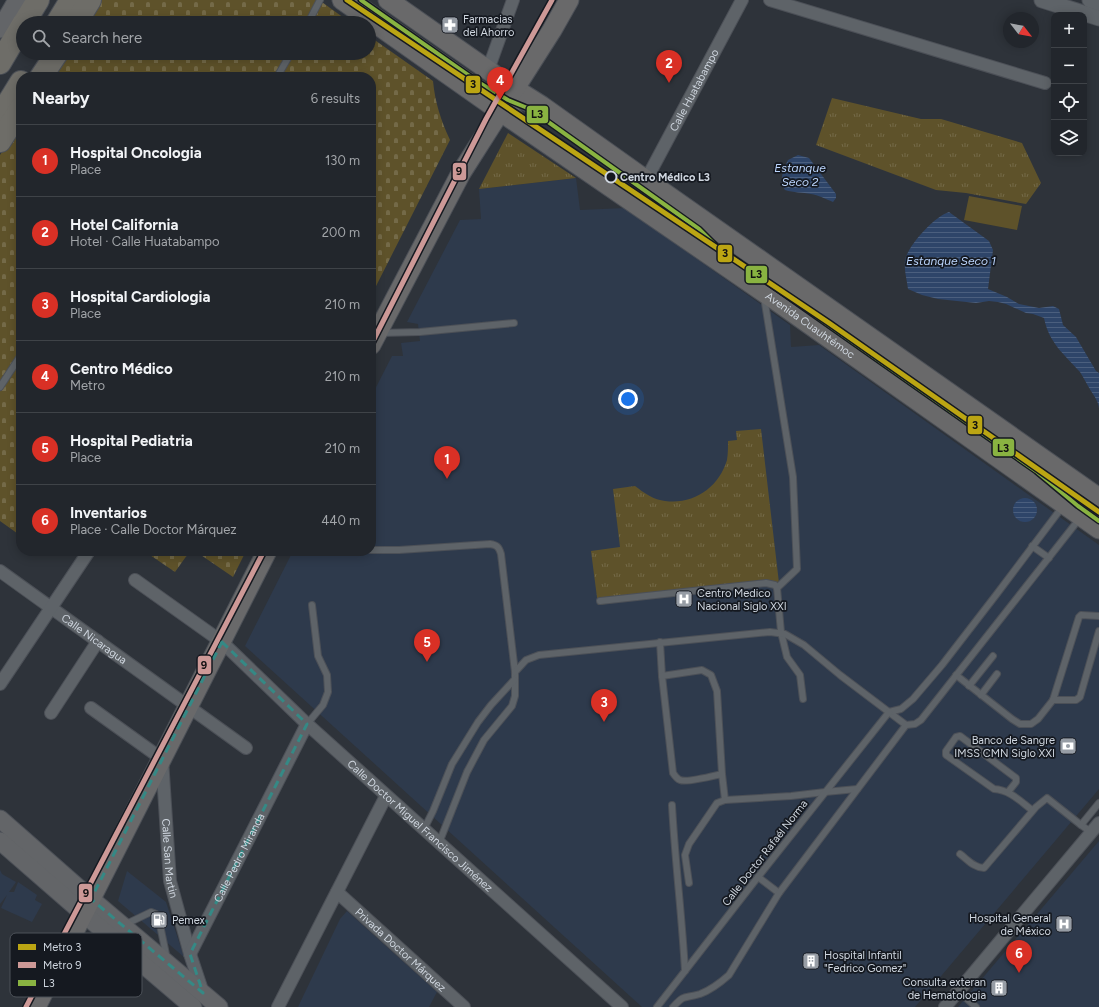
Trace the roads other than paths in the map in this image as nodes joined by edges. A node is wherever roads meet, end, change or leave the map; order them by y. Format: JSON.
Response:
{"nodes":[{"id":1,"x":17,"y":0,"type":"edge"},
{"id":2,"x":38,"y":0,"type":"edge"},
{"id":3,"x":71,"y":0,"type":"edge"},
{"id":4,"x":90,"y":0,"type":"edge"},
{"id":5,"x":320,"y":0,"type":"edge"},
{"id":6,"x":342,"y":0,"type":"edge"},
{"id":7,"x":361,"y":0,"type":"edge"},
{"id":8,"x":388,"y":0,"type":"edge"},
{"id":9,"x":513,"y":0,"type":"edge"},
{"id":10,"x":569,"y":0,"type":"edge"},
{"id":11,"x":742,"y":0,"type":"edge"},
{"id":12,"x":770,"y":0,"type":"edge"},
{"id":13,"x":1042,"y":0,"type":"edge"},
{"id":14,"x":1090,"y":0,"type":"edge"},
{"id":15,"x":1099,"y":3,"type":"edge"},
{"id":16,"x":16,"y":16,"type":"edge"},
{"id":17,"x":25,"y":16,"type":"edge"},
{"id":18,"x":61,"y":16,"type":"edge"},
{"id":19,"x":80,"y":16,"type":"edge"},
{"id":20,"x":312,"y":16,"type":"edge"},
{"id":21,"x":369,"y":16,"type":"edge"},
{"id":22,"x":1099,"y":18,"type":"edge"},
{"id":23,"x":376,"y":20,"type":"edge"},
{"id":24,"x":16,"y":27,"type":"edge"},
{"id":25,"x":0,"y":45,"type":"edge"},
{"id":26,"x":34,"y":60,"type":"edge"},
{"id":27,"x":52,"y":60,"type":"edge"},
{"id":28,"x":287,"y":60,"type":"edge"},
{"id":29,"x":0,"y":63,"type":"edge"},
{"id":30,"x":488,"y":70,"type":"junction"},
{"id":31,"x":27,"y":72,"type":"edge"},
{"id":32,"x":44,"y":72,"type":"edge"},
{"id":33,"x":280,"y":72,"type":"edge"},
{"id":34,"x":1045,"y":83,"type":"dead end"},
{"id":35,"x":16,"y":90,"type":"edge"},
{"id":36,"x":508,"y":100,"type":"junction"},
{"id":37,"x":0,"y":116,"type":"edge"},
{"id":38,"x":16,"y":116,"type":"edge"},
{"id":39,"x":0,"y":141,"type":"edge"},
{"id":40,"x":646,"y":180,"type":"junction"},
{"id":41,"x":716,"y":246,"type":"junction"},
{"id":42,"x":763,"y":292,"type":"junction"},
{"id":43,"x":514,"y":323,"type":"dead end"},
{"id":44,"x":376,"y":335,"type":"edge"},
{"id":45,"x":376,"y":339,"type":"edge"},
{"id":46,"x":16,"y":363,"type":"edge"},
{"id":47,"x":0,"y":387,"type":"edge"},
{"id":48,"x":1036,"y":471,"type":"junction"},
{"id":49,"x":1099,"y":498,"type":"edge"},
{"id":50,"x":1064,"y":504,"type":"junction"},
{"id":51,"x":1099,"y":507,"type":"edge"},
{"id":52,"x":1090,"y":518,"type":"edge"},
{"id":53,"x":1099,"y":528,"type":"edge"},
{"id":54,"x":1032,"y":546,"type":"junction"},
{"id":55,"x":376,"y":550,"type":"edge"},
{"id":56,"x":86,"y":556,"type":"edge"},
{"id":57,"x":265,"y":556,"type":"edge"},
{"id":58,"x":1049,"y":558,"type":"junction"},
{"id":59,"x":2,"y":577,"type":"edge"},
{"id":60,"x":135,"y":580,"type":"dead end"},
{"id":61,"x":778,"y":588,"type":"junction"},
{"id":62,"x":600,"y":601,"type":"dead end"},
{"id":63,"x":312,"y":605,"type":"dead end"},
{"id":64,"x":51,"y":608,"type":"junction"},
{"id":65,"x":1099,"y":616,"type":"edge"},
{"id":66,"x":1099,"y":631,"type":"edge"},
{"id":67,"x":781,"y":632,"type":"junction"},
{"id":68,"x":98,"y":641,"type":"junction"},
{"id":69,"x":222,"y":642,"type":"junction"},
{"id":70,"x":660,"y":642,"type":"junction"},
{"id":71,"x":992,"y":656,"type":"dead end"},
{"id":72,"x":515,"y":672,"type":"junction"},
{"id":73,"x":997,"y":674,"type":"dead end"},
{"id":74,"x":956,"y":675,"type":"junction"},
{"id":75,"x":662,"y":676,"type":"junction"},
{"id":76,"x":514,"y":680,"type":"junction"},
{"id":77,"x":0,"y":684,"type":"edge"},
{"id":78,"x":969,"y":686,"type":"junction"},
{"id":79,"x":981,"y":695,"type":"junction"},
{"id":80,"x":803,"y":699,"type":"dead end"},
{"id":81,"x":1053,"y":700,"type":"junction"},
{"id":82,"x":189,"y":707,"type":"junction"},
{"id":83,"x":90,"y":708,"type":"dead end"},
{"id":84,"x":889,"y":712,"type":"junction"},
{"id":85,"x":51,"y":713,"type":"dead end"},
{"id":86,"x":307,"y":724,"type":"junction"},
{"id":87,"x":906,"y":725,"type":"junction"},
{"id":88,"x":246,"y":748,"type":"dead end"},
{"id":89,"x":162,"y":760,"type":"junction"},
{"id":90,"x":722,"y":774,"type":"junction"},
{"id":91,"x":857,"y":790,"type":"junction"},
{"id":92,"x":826,"y":792,"type":"junction"},
{"id":93,"x":1008,"y":792,"type":"junction"},
{"id":94,"x":386,"y":796,"type":"junction"},
{"id":95,"x":725,"y":800,"type":"junction"},
{"id":96,"x":1099,"y":803,"type":"edge"},
{"id":97,"x":672,"y":805,"type":"dead end"},
{"id":98,"x":1032,"y":810,"type":"junction"},
{"id":99,"x":0,"y":819,"type":"edge"},
{"id":100,"x":1099,"y":823,"type":"edge"},
{"id":101,"x":424,"y":829,"type":"junction"},
{"id":102,"x":1086,"y":829,"type":"junction"},
{"id":103,"x":439,"y":843,"type":"junction"},
{"id":104,"x":1,"y":845,"type":"edge"},
{"id":105,"x":960,"y":854,"type":"dead end"},
{"id":106,"x":685,"y":855,"type":"junction"},
{"id":107,"x":675,"y":856,"type":"junction"},
{"id":108,"x":758,"y":877,"type":"junction"},
{"id":109,"x":689,"y":882,"type":"dead end"},
{"id":110,"x":337,"y":892,"type":"junction"},
{"id":111,"x":779,"y":893,"type":"junction"},
{"id":112,"x":87,"y":907,"type":"junction"},
{"id":113,"x":156,"y":914,"type":"dead end"},
{"id":114,"x":160,"y":925,"type":"dead end"},
{"id":115,"x":123,"y":926,"type":"junction"},
{"id":116,"x":74,"y":933,"type":"edge"},
{"id":117,"x":115,"y":933,"type":"edge"},
{"id":118,"x":131,"y":933,"type":"edge"},
{"id":119,"x":142,"y":942,"type":"edge"},
{"id":120,"x":190,"y":954,"type":"junction"},
{"id":121,"x":142,"y":959,"type":"edge"},
{"id":122,"x":168,"y":964,"type":"junction"},
{"id":123,"x":685,"y":971,"type":"junction"},
{"id":124,"x":673,"y":988,"type":"junction"},
{"id":125,"x":958,"y":991,"type":"junction"},
{"id":126,"x":203,"y":993,"type":"junction"},
{"id":127,"x":41,"y":997,"type":"edge"},
{"id":128,"x":683,"y":997,"type":"junction"},
{"id":129,"x":36,"y":1007,"type":"edge"},
{"id":130,"x":193,"y":1007,"type":"edge"},
{"id":131,"x":219,"y":1007,"type":"edge"},
{"id":132,"x":278,"y":1007,"type":"edge"},
{"id":133,"x":464,"y":1007,"type":"edge"},
{"id":134,"x":622,"y":1007,"type":"edge"},
{"id":135,"x":657,"y":1007,"type":"edge"},
{"id":136,"x":673,"y":1007,"type":"edge"},
{"id":137,"x":945,"y":1007,"type":"edge"},
{"id":138,"x":976,"y":1007,"type":"edge"}],
"edges":[{"from":1,"to":16,"type":"main road"},
{"from":2,"to":17,"type":"highway"},
{"from":3,"to":18,"type":"highway"},
{"from":4,"to":19,"type":"highway"},
{"from":5,"to":20,"type":"lane"},
{"from":6,"to":21,"type":"main road","name":"Avenida Cuauhtémoc"},
{"from":7,"to":36,"type":"lane"},
{"from":8,"to":30,"type":"main road","name":"Avenida Cuauhtémoc"},
{"from":9,"to":30,"type":"street"},
{"from":10,"to":36,"type":"main road"},
{"from":11,"to":40,"type":"street","name":"Calle Huatabampo"},
{"from":12,"to":34,"type":"street"},
{"from":13,"to":22,"type":"street"},
{"from":14,"to":15,"type":"street"},
{"from":23,"to":36,"type":"main road","name":"Avenida Cuauhtémoc"},
{"from":24,"to":25,"type":"highway"},
{"from":24,"to":29,"type":"highway"},
{"from":26,"to":31,"type":"highway"},
{"from":27,"to":32,"type":"highway"},
{"from":28,"to":33,"type":"lane"},
{"from":30,"to":36,"type":"main road","name":"Avenida Cuauhtémoc"},
{"from":35,"to":37,"type":"highway"},
{"from":36,"to":40,"type":"main road","name":"Avenida Cuauhtémoc"},
{"from":36,"to":41,"type":"lane"},
{"from":36,"to":41,"type":"lane"},
{"from":36,"to":42,"type":"main road","name":"Avenida Cuauhtémoc"},
{"from":36,"to":44,"type":"main road"},
{"from":38,"to":39,"type":"highway"},
{"from":40,"to":49,"type":"main road","name":"Avenida Cuauhtémoc"},
{"from":41,"to":48,"type":"lane"},
{"from":42,"to":50,"type":"main road","name":"Avenida Cuauhtémoc"},
{"from":42,"to":61,"type":"lane"},
{"from":43,"to":45,"type":"lane"},
{"from":46,"to":47,"type":"lane"},
{"from":48,"to":51,"type":"lane"},
{"from":48,"to":52,"type":"lane"},
{"from":50,"to":52,"type":"main road","name":"Avenida Cuauhtémoc"},
{"from":50,"to":54,"type":"lane"},
{"from":52,"to":53,"type":"main road","name":"Avenida Cuauhtémoc"},
{"from":52,"to":58,"type":"lane"},
{"from":54,"to":58,"type":"lane"},
{"from":54,"to":84,"type":"lane"},
{"from":55,"to":72,"type":"lane"},
{"from":56,"to":64,"type":"street"},
{"from":57,"to":69,"type":"main road"},
{"from":58,"to":74,"type":"lane"},
{"from":59,"to":64,"type":"street","name":"Calle Nicaragua"},
{"from":60,"to":69,"type":"street","name":"Calle Doctor Miguel Francisco Jiménez"},
{"from":61,"to":62,"type":"lane"},
{"from":61,"to":67,"type":"lane"},
{"from":63,"to":86,"type":"lane"},
{"from":64,"to":68,"type":"street","name":"Calle Nicaragua"},
{"from":64,"to":77,"type":"street"},
{"from":65,"to":81,"type":"lane"},
{"from":66,"to":81,"type":"lane"},
{"from":67,"to":70,"type":"lane"},
{"from":67,"to":80,"type":"lane"},
{"from":67,"to":84,"type":"lane"},
{"from":68,"to":82,"type":"street","name":"Calle Nicaragua"},
{"from":68,"to":85,"type":"street"},
{"from":69,"to":82,"type":"main road"},
{"from":69,"to":86,"type":"street","name":"Calle Doctor Miguel Francisco Jiménez"},
{"from":70,"to":72,"type":"lane"},
{"from":70,"to":75,"type":"lane"},
{"from":71,"to":78,"type":"lane"},
{"from":72,"to":76,"type":"lane"},
{"from":73,"to":79,"type":"lane"},
{"from":74,"to":78,"type":"lane"},
{"from":74,"to":87,"type":"lane"},
{"from":75,"to":90,"type":"lane"},
{"from":75,"to":90,"type":"lane"},
{"from":76,"to":101,"type":"lane"},
{"from":76,"to":103,"type":"lane"},
{"from":78,"to":79,"type":"lane"},
{"from":79,"to":81,"type":"lane"},
{"from":82,"to":88,"type":"street","name":"Calle Nicaragua"},
{"from":82,"to":89,"type":"main road"},
{"from":83,"to":89,"type":"street"},
{"from":84,"to":87,"type":"lane"},
{"from":84,"to":92,"type":"lane","name":"Calle Doctor Rafaél Norma"},
{"from":86,"to":94,"type":"street","name":"Calle Doctor Miguel Francisco Jiménez"},
{"from":86,"to":120,"type":"street","name":"Calle Pedro Miranda"},
{"from":87,"to":91,"type":"lane"},
{"from":89,"to":112,"type":"main road"},
{"from":89,"to":120,"type":"street","name":"Calle San Martin"},
{"from":90,"to":95,"type":"lane"},
{"from":91,"to":92,"type":"lane"},
{"from":91,"to":111,"type":"lane"},
{"from":92,"to":95,"type":"lane"},
{"from":92,"to":108,"type":"lane","name":"Calle Doctor Rafaél Norma"},
{"from":93,"to":93,"type":"lane"},
{"from":93,"to":98,"type":"lane"},
{"from":94,"to":101,"type":"street","name":"Calle Doctor Miguel Francisco Jiménez"},
{"from":94,"to":110,"type":"street"},
{"from":95,"to":106,"type":"lane"},
{"from":96,"to":102,"type":"lane"},
{"from":97,"to":107,"type":"lane"},
{"from":98,"to":102,"type":"lane"},
{"from":98,"to":105,"type":"lane"},
{"from":99,"to":112,"type":"main road"},
{"from":100,"to":102,"type":"street"},
{"from":101,"to":103,"type":"street","name":"Calle Doctor Miguel Francisco Jiménez"},
{"from":102,"to":125,"type":"street"},
{"from":103,"to":134,"type":"street","name":"Calle Doctor Miguel Francisco Jiménez"},
{"from":104,"to":112,"type":"main road"},
{"from":106,"to":107,"type":"lane"},
{"from":106,"to":109,"type":"lane"},
{"from":107,"to":123,"type":"lane"},
{"from":108,"to":111,"type":"lane"},
{"from":108,"to":123,"type":"lane","name":"Calle Doctor Rafaél Norma"},
{"from":110,"to":132,"type":"street"},
{"from":110,"to":133,"type":"street","name":"Privada Doctor Márquez"},
{"from":111,"to":128,"type":"lane"},
{"from":112,"to":115,"type":"main road"},
{"from":112,"to":116,"type":"main road"},
{"from":112,"to":117,"type":"main road"},
{"from":113,"to":115,"type":"lane"},
{"from":114,"to":122,"type":"lane"},
{"from":115,"to":118,"type":"main road"},
{"from":119,"to":122,"type":"main road"},
{"from":120,"to":126,"type":"street"},
{"from":121,"to":130,"type":"main road"},
{"from":122,"to":126,"type":"main road"},
{"from":123,"to":124,"type":"lane","name":"Calle Doctor Rafaél Norma"},
{"from":124,"to":128,"type":"lane"},
{"from":124,"to":135,"type":"lane","name":"Calle Doctor Rafaél Norma"},
{"from":125,"to":137,"type":"street"},
{"from":125,"to":138,"type":"lane"},
{"from":126,"to":131,"type":"main road"},
{"from":127,"to":129,"type":"main road"},
{"from":128,"to":136,"type":"lane"}]}
